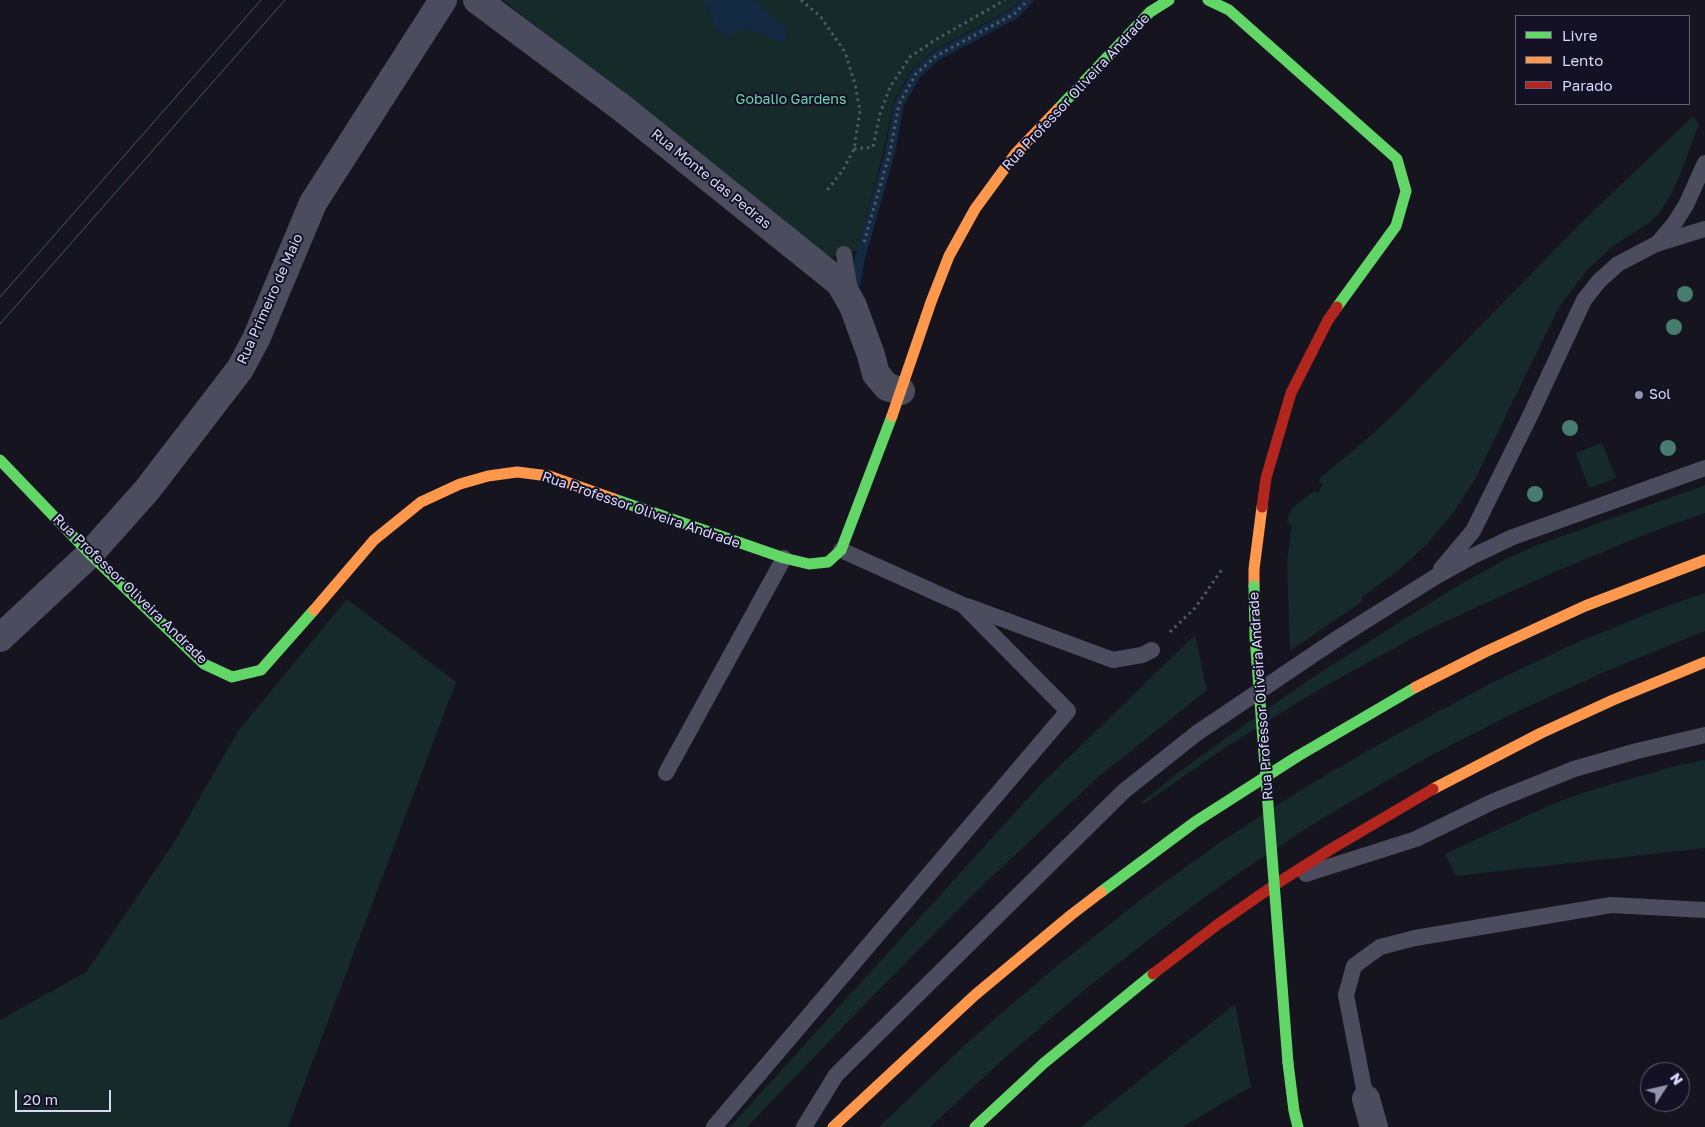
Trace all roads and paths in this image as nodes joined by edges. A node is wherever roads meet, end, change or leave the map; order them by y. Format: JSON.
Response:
{"nodes":[{"id":1,"x":443,"y":0,"type":"edge"},
{"id":2,"x":477,"y":0,"type":"edge"},
{"id":3,"x":801,"y":0,"type":"edge"},
{"id":4,"x":1005,"y":0,"type":"edge"},
{"id":5,"x":1028,"y":0,"type":"edge"},
{"id":6,"x":1169,"y":0,"type":"edge"},
{"id":7,"x":1208,"y":0,"type":"edge"},
{"id":8,"x":854,"y":149,"type":"junction"},
{"id":9,"x":1705,"y":163,"type":"edge"},
{"id":10,"x":825,"y":194,"type":"dead end"},
{"id":11,"x":1705,"y":229,"type":"edge"},
{"id":12,"x":1656,"y":244,"type":"junction"},
{"id":13,"x":862,"y":249,"type":"dead end"},
{"id":14,"x":844,"y":254,"type":"dead end"},
{"id":15,"x":852,"y":306,"type":"junction"},
{"id":16,"x":901,"y":391,"type":"junction"},
{"id":17,"x":0,"y":460,"type":"edge"},
{"id":18,"x":1705,"y":468,"type":"edge"},
{"id":19,"x":842,"y":550,"type":"junction"},
{"id":20,"x":90,"y":554,"type":"junction"},
{"id":21,"x":784,"y":558,"type":"junction"},
{"id":22,"x":1228,"y":560,"type":"dead end"},
{"id":23,"x":1705,"y":560,"type":"edge"},
{"id":24,"x":1435,"y":577,"type":"junction"},
{"id":25,"x":962,"y":605,"type":"junction"},
{"id":26,"x":0,"y":638,"type":"edge"},
{"id":27,"x":1152,"y":650,"type":"joint"},
{"id":28,"x":1705,"y":662,"type":"edge"},
{"id":29,"x":1705,"y":735,"type":"edge"},
{"id":30,"x":666,"y":773,"type":"dead end"},
{"id":31,"x":1276,"y":884,"type":"junction"},
{"id":32,"x":1705,"y":910,"type":"edge"},
{"id":33,"x":1366,"y":1099,"type":"joint"},
{"id":34,"x":714,"y":1127,"type":"edge"},
{"id":35,"x":804,"y":1127,"type":"edge"},
{"id":36,"x":833,"y":1127,"type":"edge"},
{"id":37,"x":975,"y":1127,"type":"edge"},
{"id":38,"x":1298,"y":1127,"type":"edge"},
{"id":39,"x":1374,"y":1127,"type":"edge"}],
"edges":[{"from":1,"to":20,"type":"street","name":"Rua Primeiro de Maio"},
{"from":2,"to":15,"type":"street","name":"Rua Monte das Pedras"},
{"from":3,"to":8,"type":"path"},
{"from":4,"to":8,"type":"path"},
{"from":5,"to":13,"type":"path"},
{"from":6,"to":16,"type":"main road","name":"Rua Professor Oliveira Andrade"},
{"from":7,"to":38,"type":"main road","name":"Rua Professor Oliveira Andrade","bridge":true},
{"from":8,"to":10,"type":"path"},
{"from":9,"to":12,"type":"lane"},
{"from":11,"to":12,"type":"lane"},
{"from":12,"to":24,"type":"lane"},
{"from":14,"to":15,"type":"lane"},
{"from":15,"to":16,"type":"street","name":"Rua Monte das Pedras"},
{"from":16,"to":19,"type":"main road","name":"Rua Professor Oliveira Andrade"},
{"from":17,"to":20,"type":"main road","name":"Rua Professor Oliveira Andrade"},
{"from":18,"to":24,"type":"lane"},
{"from":19,"to":21,"type":"main road","name":"Rua Professor Oliveira Andrade"},
{"from":19,"to":25,"type":"lane"},
{"from":20,"to":21,"type":"main road","name":"Rua Professor Oliveira Andrade"},
{"from":20,"to":26,"type":"street","name":"Rua Primeiro de Maio"},
{"from":21,"to":30,"type":"lane"},
{"from":22,"to":27,"type":"path"},
{"from":23,"to":36,"type":"main road"},
{"from":24,"to":35,"type":"lane"},
{"from":25,"to":27,"type":"lane"},
{"from":25,"to":34,"type":"lane"},
{"from":28,"to":31,"type":"main road"},
{"from":29,"to":31,"type":"lane"},
{"from":31,"to":37,"type":"main road"},
{"from":32,"to":33,"type":"lane"},
{"from":33,"to":39,"type":"street"}]}
